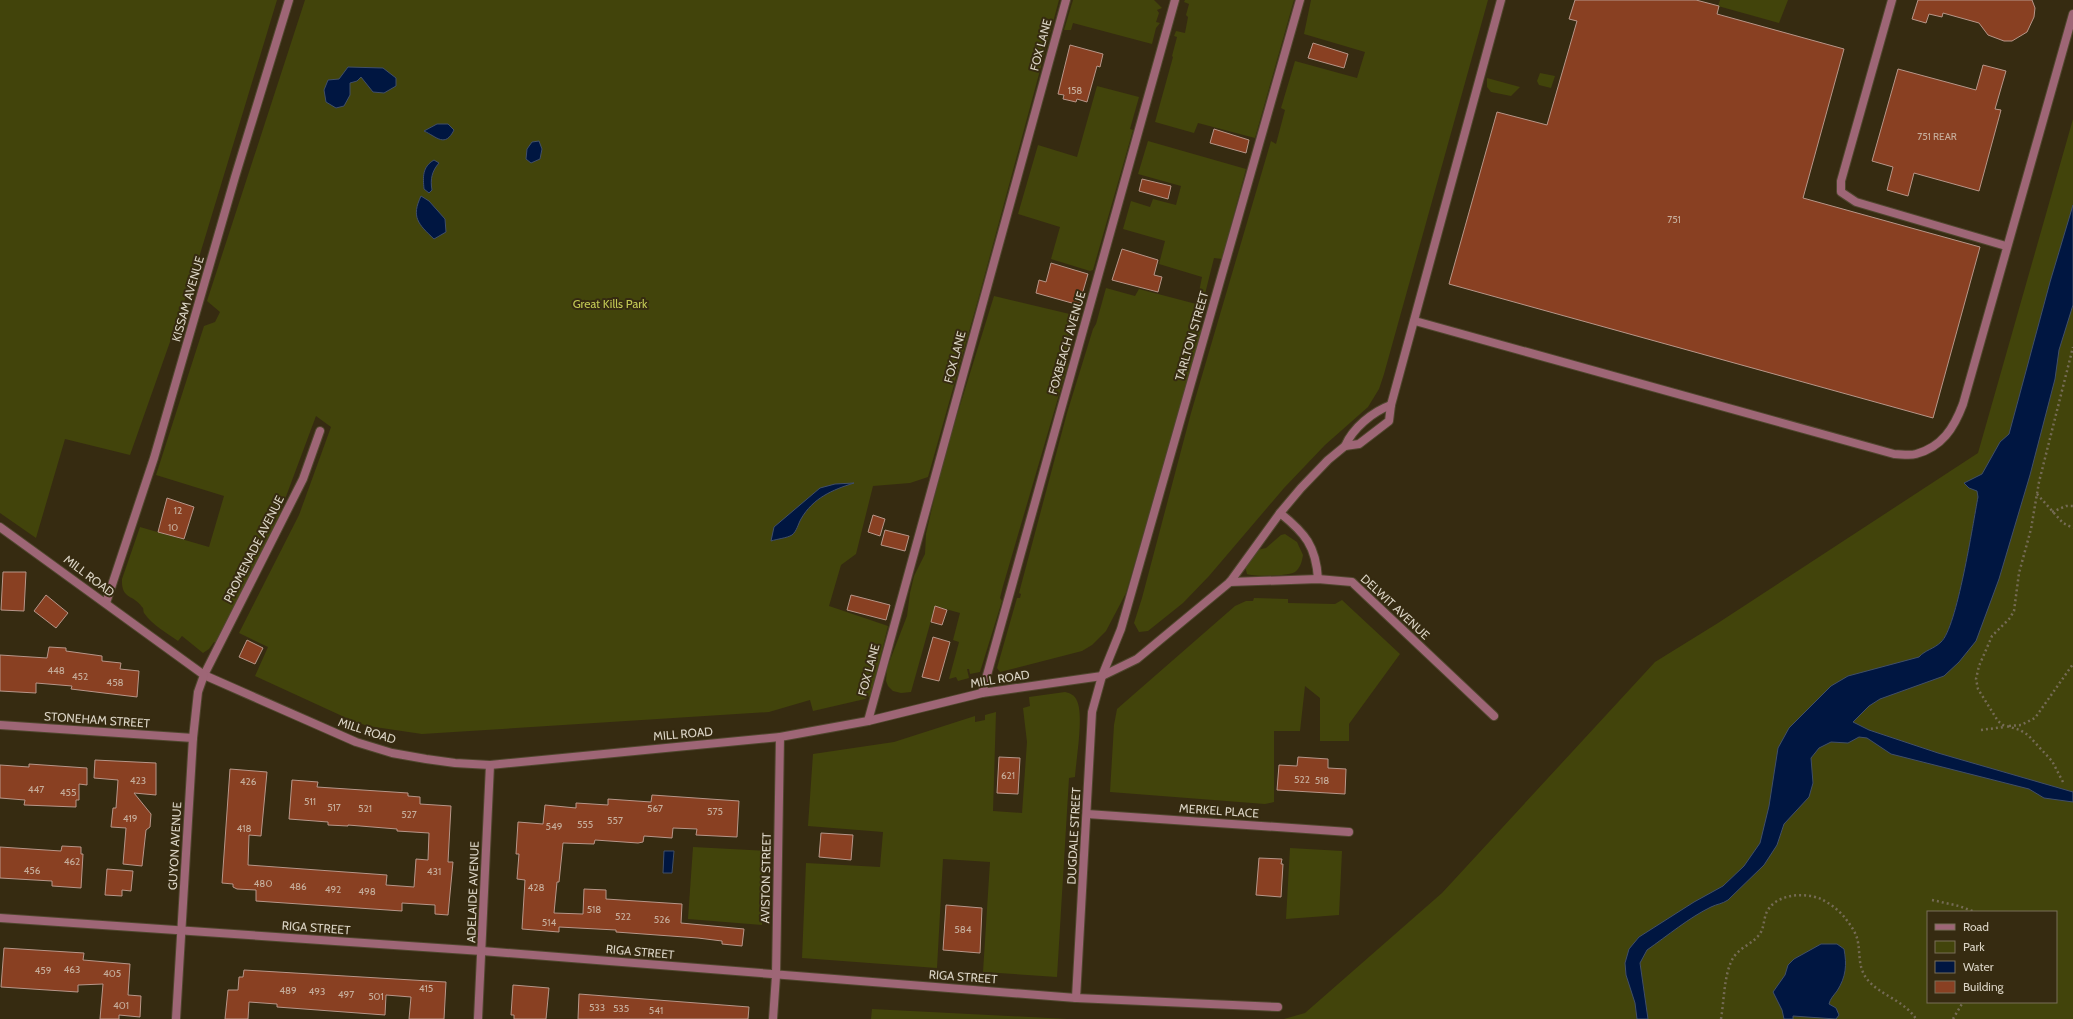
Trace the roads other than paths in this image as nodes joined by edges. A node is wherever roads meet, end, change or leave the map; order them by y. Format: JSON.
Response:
{"nodes":[{"id":1,"x":289,"y":0,"type":"edge"},
{"id":2,"x":1066,"y":0,"type":"edge"},
{"id":3,"x":1173,"y":0,"type":"edge"},
{"id":4,"x":1300,"y":0,"type":"edge"},
{"id":5,"x":1501,"y":0,"type":"edge"},
{"id":6,"x":1892,"y":0,"type":"edge"},
{"id":7,"x":2073,"y":14,"type":"edge"},
{"id":8,"x":2006,"y":246,"type":"junction"},
{"id":9,"x":1415,"y":321,"type":"junction"},
{"id":10,"x":1391,"y":404,"type":"junction"},
{"id":11,"x":320,"y":432,"type":"dead end"},
{"id":12,"x":1345,"y":446,"type":"junction"},
{"id":13,"x":1280,"y":513,"type":"junction"},
{"id":14,"x":0,"y":527,"type":"edge"},
{"id":15,"x":1318,"y":579,"type":"junction"},
{"id":16,"x":1230,"y":582,"type":"junction"},
{"id":17,"x":106,"y":603,"type":"junction"},
{"id":18,"x":204,"y":675,"type":"junction"},
{"id":19,"x":1102,"y":676,"type":"junction"},
{"id":20,"x":982,"y":693,"type":"junction"},
{"id":21,"x":1494,"y":716,"type":"dead end"},
{"id":22,"x":868,"y":721,"type":"junction"},
{"id":23,"x":0,"y":725,"type":"edge"},
{"id":24,"x":780,"y":737,"type":"junction"},
{"id":25,"x":193,"y":738,"type":"junction"},
{"id":26,"x":490,"y":765,"type":"junction"},
{"id":27,"x":1087,"y":814,"type":"junction"},
{"id":28,"x":1349,"y":832,"type":"dead end"},
{"id":29,"x":0,"y":918,"type":"edge"},
{"id":30,"x":182,"y":931,"type":"junction"},
{"id":31,"x":482,"y":952,"type":"junction"},
{"id":32,"x":776,"y":976,"type":"junction"},
{"id":33,"x":1076,"y":998,"type":"junction"},
{"id":34,"x":1278,"y":1007,"type":"dead end"},
{"id":35,"x":176,"y":1019,"type":"edge"},
{"id":36,"x":478,"y":1019,"type":"edge"},
{"id":37,"x":773,"y":1019,"type":"edge"}],
"edges":[{"from":1,"to":17,"type":"street","name":"KISSAM AVENUE"},
{"from":2,"to":22,"type":"street","name":"FOX LANE"},
{"from":3,"to":20,"type":"street","name":"FOXBEACH AVENUE"},
{"from":4,"to":19,"type":"street","name":"TARLTON STREET"},
{"from":5,"to":9,"type":"street"},
{"from":6,"to":8,"type":"street"},
{"from":7,"to":8,"type":"street"},
{"from":8,"to":9,"type":"street"},
{"from":9,"to":10,"type":"street"},
{"from":10,"to":12,"type":"street"},
{"from":10,"to":12,"type":"street"},
{"from":11,"to":18,"type":"street","name":"PROMENADE AVENUE"},
{"from":12,"to":13,"type":"street","name":"MILL ROAD"},
{"from":13,"to":15,"type":"street"},
{"from":13,"to":16,"type":"street","name":"MILL ROAD"},
{"from":14,"to":17,"type":"street","name":"MILL ROAD"},
{"from":15,"to":16,"type":"street","name":"DELWIT AVENUE"},
{"from":15,"to":21,"type":"street","name":"DELWIT AVENUE"},
{"from":16,"to":19,"type":"street","name":"MILL ROAD"},
{"from":17,"to":18,"type":"street","name":"MILL ROAD"},
{"from":18,"to":25,"type":"street","name":"GUYON AVENUE"},
{"from":18,"to":26,"type":"street","name":"MILL ROAD"},
{"from":19,"to":20,"type":"street","name":"MILL ROAD"},
{"from":19,"to":27,"type":"street","name":"DUGDALE STREET"},
{"from":20,"to":22,"type":"street","name":"MILL ROAD"},
{"from":22,"to":24,"type":"street","name":"MILL ROAD"},
{"from":23,"to":25,"type":"street","name":"STONEHAM STREET"},
{"from":24,"to":26,"type":"street","name":"MILL ROAD"},
{"from":24,"to":32,"type":"street","name":"AVISTON STREET"},
{"from":25,"to":30,"type":"street","name":"GUYON AVENUE"},
{"from":26,"to":31,"type":"street","name":"ADELAIDE AVENUE"},
{"from":27,"to":28,"type":"street","name":"MERKEL PLACE"},
{"from":27,"to":33,"type":"street","name":"DUGDALE STREET"},
{"from":29,"to":30,"type":"street","name":"RIGA STREET"},
{"from":30,"to":31,"type":"street","name":"RIGA STREET"},
{"from":30,"to":35,"type":"street","name":"GUYON AVENUE"},
{"from":31,"to":32,"type":"street","name":"RIGA STREET"},
{"from":31,"to":36,"type":"street","name":"ADELAIDE AVENUE"},
{"from":32,"to":33,"type":"street","name":"RIGA STREET"},
{"from":32,"to":37,"type":"street","name":"AVISTON STREET"},
{"from":33,"to":34,"type":"street","name":"RIGA STREET"}]}
